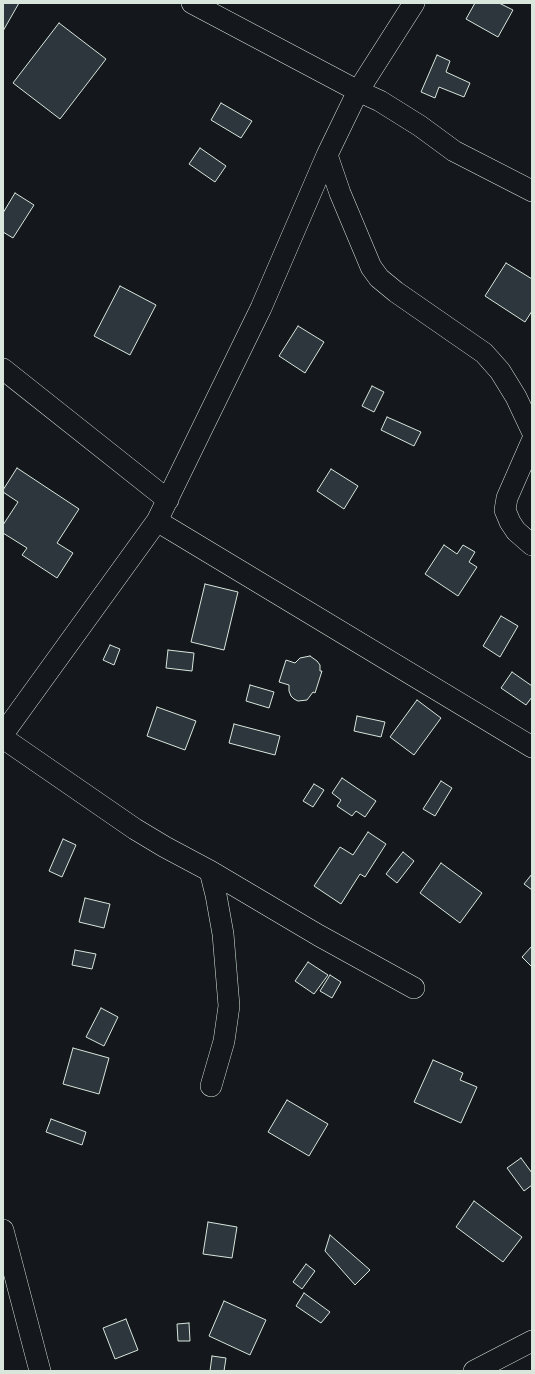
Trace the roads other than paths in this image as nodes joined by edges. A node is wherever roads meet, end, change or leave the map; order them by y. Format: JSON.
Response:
{"nodes":[{"id":1,"x":192,"y":3,"type":"edge"},
{"id":2,"x":414,"y":3,"type":"edge"},
{"id":3,"x":358,"y":91,"type":"junction"},
{"id":4,"x":327,"y":154,"type":"junction"},
{"id":5,"x":532,"y":191,"type":"edge"},
{"id":6,"x":3,"y":369,"type":"edge"},
{"id":7,"x":532,"y":431,"type":"edge"},
{"id":8,"x":532,"y":441,"type":"edge"},
{"id":9,"x":168,"y":500,"type":"junction"},
{"id":10,"x":157,"y":521,"type":"junction"},
{"id":11,"x":532,"y":545,"type":"edge"},
{"id":12,"x":3,"y":734,"type":"edge"},
{"id":13,"x":3,"y":738,"type":"edge"},
{"id":14,"x":532,"y":747,"type":"edge"},
{"id":15,"x":210,"y":871,"type":"junction"},
{"id":16,"x":414,"y":988,"type":"dead end"},
{"id":17,"x":211,"y":1086,"type":"dead end"},
{"id":18,"x":3,"y":1230,"type":"edge"},
{"id":19,"x":532,"y":1341,"type":"edge"},
{"id":20,"x":40,"y":1371,"type":"edge"},
{"id":21,"x":474,"y":1371,"type":"edge"}],
"edges":[{"from":1,"to":3,"type":"street"},
{"from":2,"to":3,"type":"street"},
{"from":3,"to":4,"type":"street"},
{"from":3,"to":5,"type":"street"},
{"from":4,"to":7,"type":"street"},
{"from":4,"to":9,"type":"street"},
{"from":6,"to":9,"type":"street"},
{"from":8,"to":11,"type":"street"},
{"from":9,"to":10,"type":"street"},
{"from":10,"to":12,"type":"street"},
{"from":10,"to":14,"type":"street"},
{"from":13,"to":15,"type":"street"},
{"from":15,"to":16,"type":"street"},
{"from":15,"to":17,"type":"street"},
{"from":18,"to":20,"type":"street"},
{"from":19,"to":21,"type":"street"}]}
